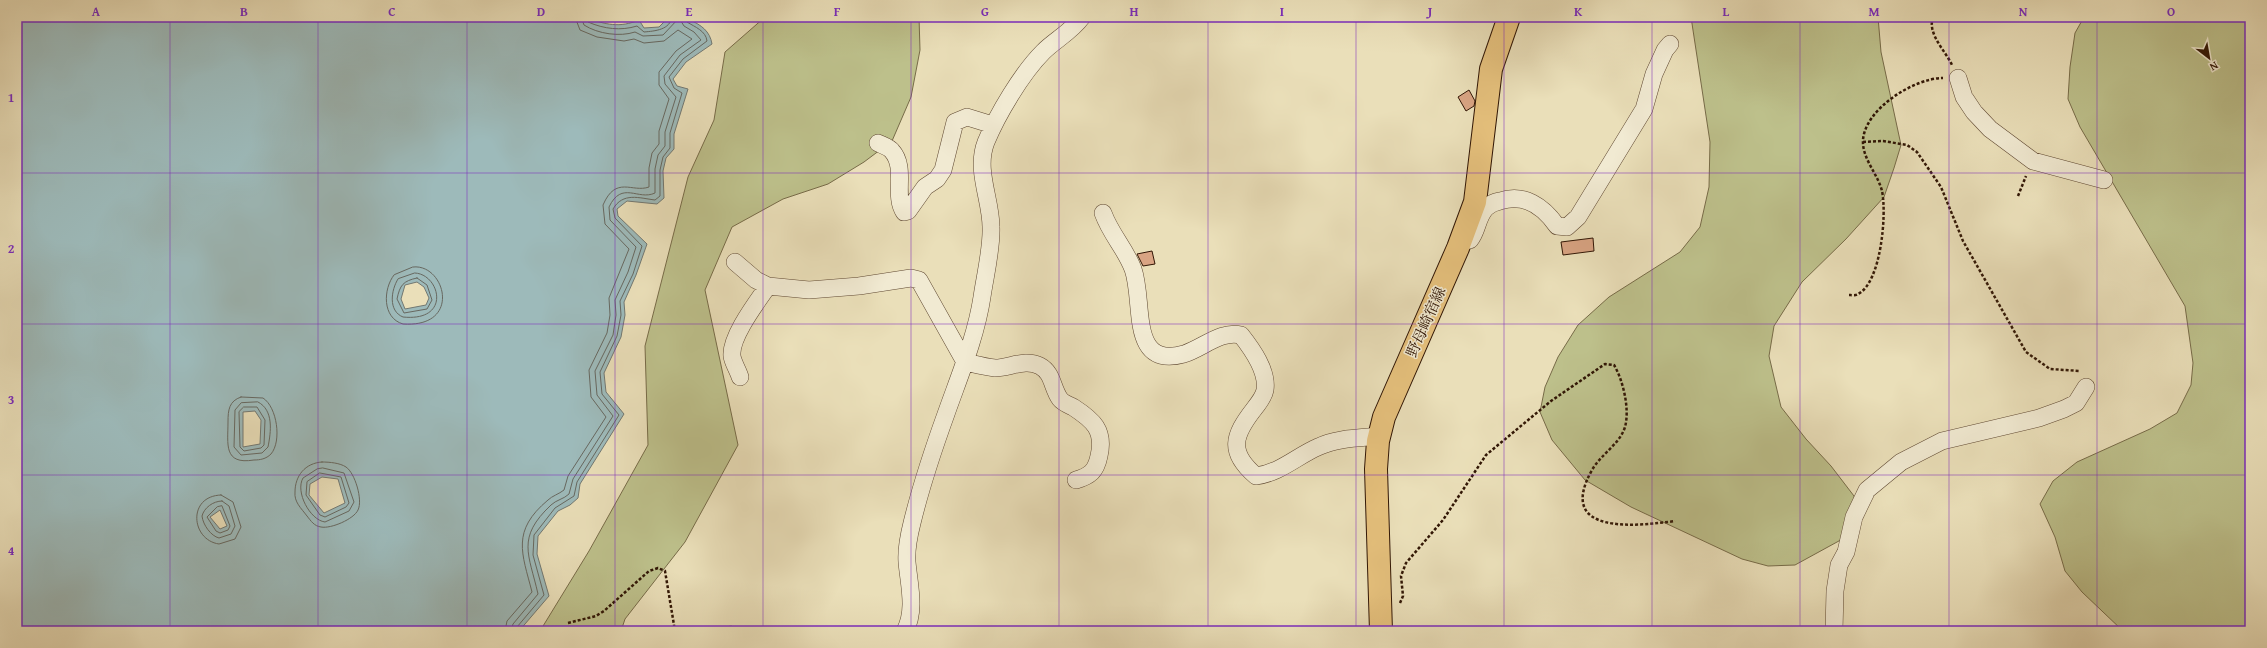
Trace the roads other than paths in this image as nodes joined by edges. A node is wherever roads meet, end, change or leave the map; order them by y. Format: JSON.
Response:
{"nodes":[{"id":1,"x":1082,"y":17,"type":"edge"},
{"id":2,"x":1509,"y":17,"type":"edge"},
{"id":3,"x":1670,"y":44,"type":"dead end"},
{"id":4,"x":1958,"y":78,"type":"road end"},
{"id":5,"x":993,"y":125,"type":"junction"},
{"id":6,"x":878,"y":143,"type":"dead end"},
{"id":7,"x":2104,"y":180,"type":"dead end"},
{"id":8,"x":1103,"y":213,"type":"dead end"},
{"id":9,"x":1460,"y":241,"type":"junction"},
{"id":10,"x":735,"y":262,"type":"dead end"},
{"id":11,"x":768,"y":286,"type":"junction"},
{"id":12,"x":965,"y":362,"type":"junction"},
{"id":13,"x":740,"y":377,"type":"dead end"},
{"id":14,"x":2086,"y":386,"type":"road end"},
{"id":15,"x":1380,"y":436,"type":"junction"},
{"id":16,"x":1076,"y":480,"type":"dead end"},
{"id":17,"x":1381,"y":627,"type":"edge"},
{"id":18,"x":905,"y":631,"type":"edge"},
{"id":19,"x":1834,"y":631,"type":"edge"}],
"edges":[{"from":1,"to":5,"type":"street"},
{"from":2,"to":9,"type":"main road","name":"野母崎宿線"},
{"from":3,"to":9,"type":"street"},
{"from":4,"to":7,"type":"street"},
{"from":5,"to":6,"type":"street"},
{"from":5,"to":12,"type":"street"},
{"from":8,"to":15,"type":"street"},
{"from":9,"to":15,"type":"main road","name":"野母崎宿線"},
{"from":10,"to":11,"type":"street"},
{"from":11,"to":12,"type":"street"},
{"from":11,"to":13,"type":"street"},
{"from":12,"to":16,"type":"street"},
{"from":12,"to":18,"type":"street"},
{"from":14,"to":19,"type":"street"},
{"from":15,"to":17,"type":"main road","name":"野母崎宿線"}]}
